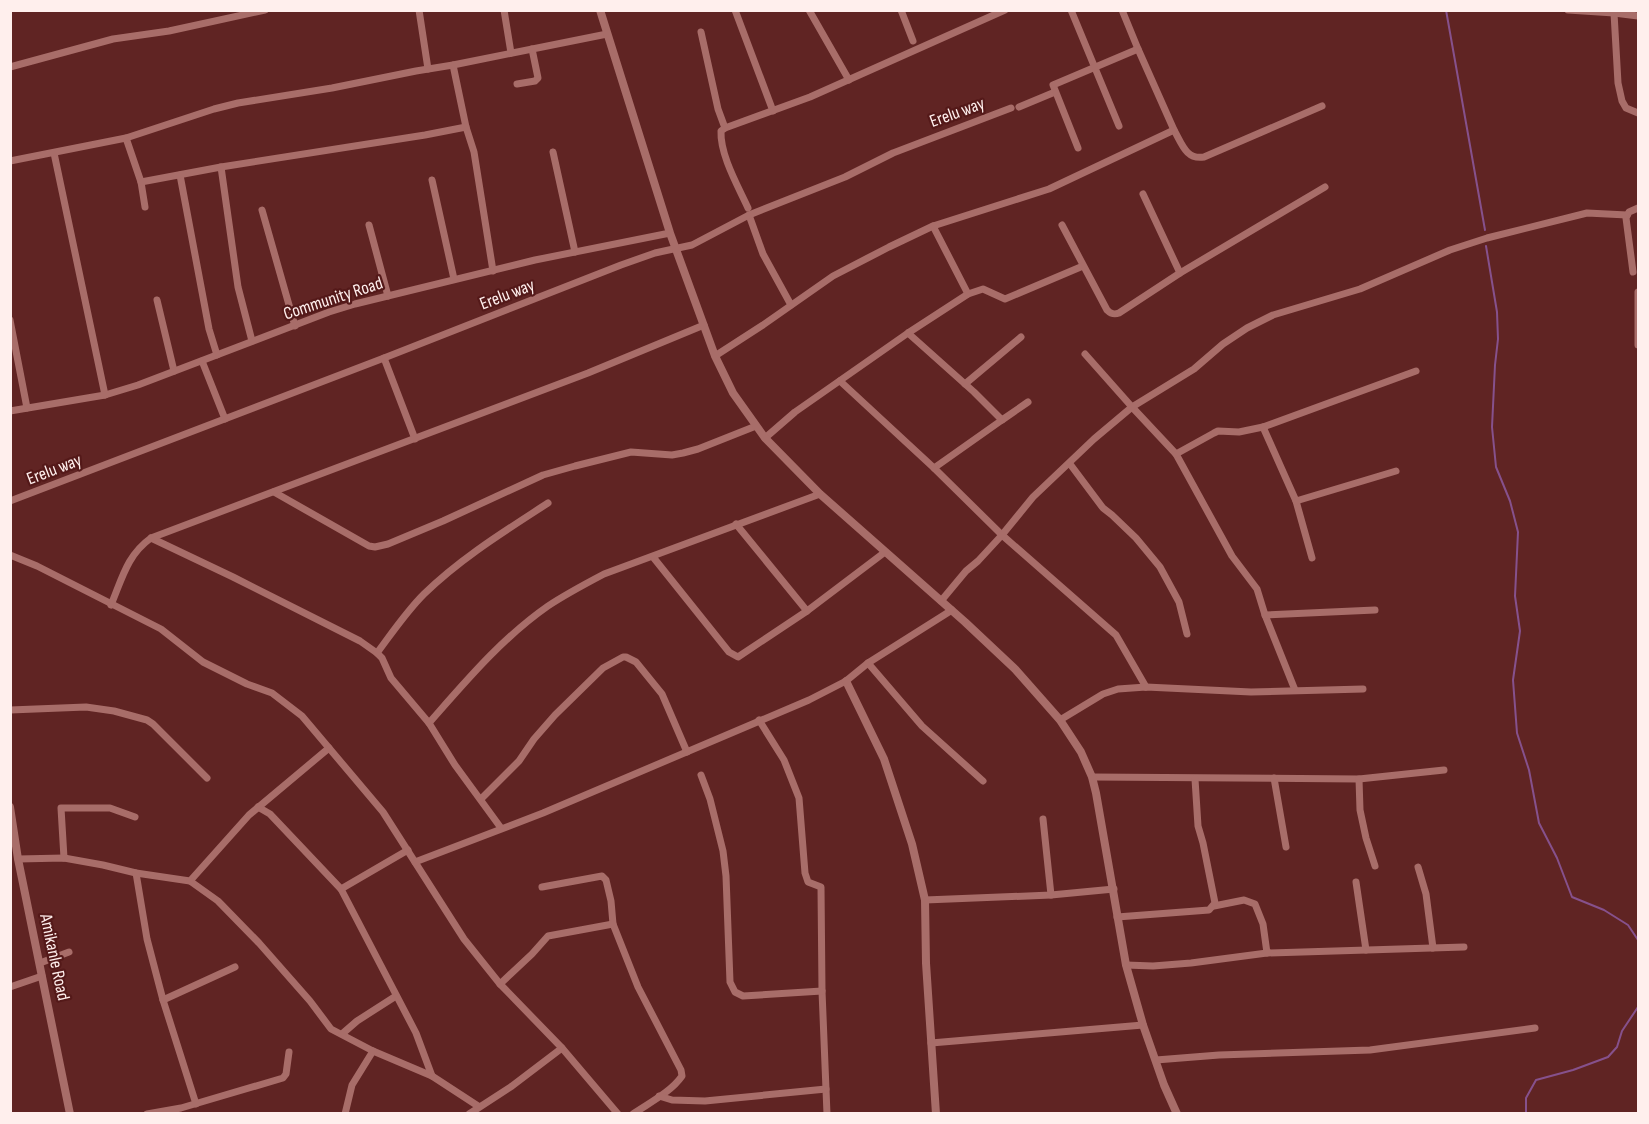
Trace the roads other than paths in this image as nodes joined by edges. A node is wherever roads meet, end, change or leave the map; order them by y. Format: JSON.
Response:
{"nodes":[{"id":1,"x":265,"y":10,"type":"edge"},
{"id":2,"x":419,"y":10,"type":"edge"},
{"id":3,"x":504,"y":10,"type":"edge"},
{"id":4,"x":600,"y":10,"type":"edge"},
{"id":5,"x":735,"y":10,"type":"edge"},
{"id":6,"x":809,"y":10,"type":"edge"},
{"id":7,"x":901,"y":10,"type":"edge"},
{"id":8,"x":1005,"y":10,"type":"edge"},
{"id":9,"x":1071,"y":10,"type":"edge"},
{"id":10,"x":1122,"y":10,"type":"edge"},
{"id":11,"x":1568,"y":10,"type":"edge"},
{"id":12,"x":992,"y":13,"type":"edge"},
{"id":13,"x":1614,"y":13,"type":"junction"},
{"id":14,"x":1638,"y":16,"type":"edge"},
{"id":15,"x":700,"y":32,"type":"dead end"},
{"id":16,"x":607,"y":34,"type":"junction"},
{"id":17,"x":913,"y":40,"type":"dead end"},
{"id":18,"x":532,"y":49,"type":"junction"},
{"id":19,"x":1138,"y":49,"type":"junction"},
{"id":20,"x":511,"y":53,"type":"junction"},
{"id":21,"x":453,"y":65,"type":"junction"},
{"id":22,"x":10,"y":67,"type":"edge"},
{"id":23,"x":1094,"y":67,"type":"junction"},
{"id":24,"x":428,"y":69,"type":"junction"},
{"id":25,"x":849,"y":80,"type":"junction"},
{"id":26,"x":517,"y":84,"type":"dead end"},
{"id":27,"x":1055,"y":92,"type":"junction"},
{"id":28,"x":1322,"y":106,"type":"dead end"},
{"id":29,"x":772,"y":111,"type":"junction"},
{"id":30,"x":1638,"y":112,"type":"edge"},
{"id":31,"x":1119,"y":126,"type":"dead end"},
{"id":32,"x":466,"y":127,"type":"junction"},
{"id":33,"x":725,"y":128,"type":"junction"},
{"id":34,"x":1174,"y":130,"type":"junction"},
{"id":35,"x":126,"y":138,"type":"junction"},
{"id":36,"x":1078,"y":148,"type":"dead end"},
{"id":37,"x":54,"y":153,"type":"junction"},
{"id":38,"x":554,"y":153,"type":"dead end"},
{"id":39,"x":10,"y":161,"type":"edge"},
{"id":40,"x":220,"y":166,"type":"junction"},
{"id":41,"x":180,"y":175,"type":"junction"},
{"id":42,"x":432,"y":180,"type":"dead end"},
{"id":43,"x":141,"y":182,"type":"junction"},
{"id":44,"x":1325,"y":187,"type":"dead end"},
{"id":45,"x":1143,"y":194,"type":"dead end"},
{"id":46,"x":145,"y":207,"type":"dead end"},
{"id":47,"x":1638,"y":208,"type":"edge"},
{"id":48,"x":262,"y":210,"type":"dead end"},
{"id":49,"x":749,"y":212,"type":"junction"},
{"id":50,"x":1627,"y":215,"type":"junction"},
{"id":51,"x":369,"y":225,"type":"dead end"},
{"id":52,"x":1062,"y":225,"type":"dead end"},
{"id":53,"x":933,"y":226,"type":"junction"},
{"id":54,"x":670,"y":233,"type":"junction"},
{"id":55,"x":676,"y":248,"type":"junction"},
{"id":56,"x":575,"y":252,"type":"junction"},
{"id":57,"x":1083,"y":266,"type":"junction"},
{"id":58,"x":493,"y":271,"type":"junction"},
{"id":59,"x":1633,"y":272,"type":"dead end"},
{"id":60,"x":1180,"y":273,"type":"junction"},
{"id":61,"x":454,"y":279,"type":"junction"},
{"id":62,"x":1638,"y":292,"type":"edge"},
{"id":63,"x":968,"y":294,"type":"junction"},
{"id":64,"x":388,"y":296,"type":"junction"},
{"id":65,"x":157,"y":300,"type":"dead end"},
{"id":66,"x":791,"y":305,"type":"junction"},
{"id":67,"x":10,"y":320,"type":"edge"},
{"id":68,"x":704,"y":325,"type":"junction"},
{"id":69,"x":295,"y":326,"type":"junction"},
{"id":70,"x":908,"y":333,"type":"junction"},
{"id":71,"x":1021,"y":337,"type":"dead end"},
{"id":72,"x":252,"y":341,"type":"junction"},
{"id":73,"x":1638,"y":345,"type":"edge"},
{"id":74,"x":1085,"y":354,"type":"dead end"},
{"id":75,"x":216,"y":355,"type":"junction"},
{"id":76,"x":715,"y":356,"type":"junction"},
{"id":77,"x":384,"y":358,"type":"junction"},
{"id":78,"x":202,"y":361,"type":"junction"},
{"id":79,"x":174,"y":371,"type":"junction"},
{"id":80,"x":1416,"y":371,"type":"dead end"},
{"id":81,"x":840,"y":381,"type":"junction"},
{"id":82,"x":965,"y":384,"type":"junction"},
{"id":83,"x":105,"y":395,"type":"junction"},
{"id":84,"x":1028,"y":402,"type":"dead end"},
{"id":85,"x":1132,"y":406,"type":"junction"},
{"id":86,"x":27,"y":408,"type":"junction"},
{"id":87,"x":10,"y":411,"type":"edge"},
{"id":88,"x":225,"y":418,"type":"junction"},
{"id":89,"x":1002,"y":420,"type":"junction"},
{"id":90,"x":756,"y":426,"type":"junction"},
{"id":91,"x":1263,"y":427,"type":"junction"},
{"id":92,"x":765,"y":438,"type":"junction"},
{"id":93,"x":415,"y":439,"type":"junction"},
{"id":94,"x":1176,"y":454,"type":"junction"},
{"id":95,"x":1070,"y":464,"type":"junction"},
{"id":96,"x":934,"y":468,"type":"junction"},
{"id":97,"x":1396,"y":471,"type":"dead end"},
{"id":98,"x":274,"y":492,"type":"junction"},
{"id":99,"x":820,"y":494,"type":"junction"},
{"id":100,"x":10,"y":501,"type":"edge"},
{"id":101,"x":1296,"y":501,"type":"junction"},
{"id":102,"x":548,"y":503,"type":"dead end"},
{"id":103,"x":736,"y":524,"type":"junction"},
{"id":104,"x":1002,"y":535,"type":"junction"},
{"id":105,"x":151,"y":538,"type":"junction"},
{"id":106,"x":885,"y":552,"type":"junction"},
{"id":107,"x":10,"y":555,"type":"edge"},
{"id":108,"x":653,"y":556,"type":"junction"},
{"id":109,"x":1312,"y":558,"type":"dead end"},
{"id":110,"x":941,"y":601,"type":"junction"},
{"id":111,"x":111,"y":605,"type":"junction"},
{"id":112,"x":951,"y":610,"type":"junction"},
{"id":113,"x":1375,"y":610,"type":"dead end"},
{"id":114,"x":807,"y":611,"type":"junction"},
{"id":115,"x":1265,"y":615,"type":"junction"},
{"id":116,"x":1187,"y":634,"type":"dead end"},
{"id":117,"x":377,"y":653,"type":"junction"},
{"id":118,"x":868,"y":663,"type":"junction"},
{"id":119,"x":846,"y":681,"type":"junction"},
{"id":120,"x":1146,"y":687,"type":"junction"},
{"id":121,"x":1363,"y":689,"type":"dead end"},
{"id":122,"x":1295,"y":690,"type":"junction"},
{"id":123,"x":10,"y":710,"type":"edge"},
{"id":124,"x":759,"y":720,"type":"junction"},
{"id":125,"x":1060,"y":720,"type":"junction"},
{"id":126,"x":429,"y":723,"type":"junction"},
{"id":127,"x":329,"y":748,"type":"junction"},
{"id":128,"x":687,"y":752,"type":"junction"},
{"id":129,"x":1444,"y":770,"type":"dead end"},
{"id":130,"x":701,"y":775,"type":"dead end"},
{"id":131,"x":1092,"y":777,"type":"junction"},
{"id":132,"x":207,"y":778,"type":"dead end"},
{"id":133,"x":1274,"y":778,"type":"junction"},
{"id":134,"x":1195,"y":779,"type":"junction"},
{"id":135,"x":1359,"y":779,"type":"junction"},
{"id":136,"x":983,"y":781,"type":"dead end"},
{"id":137,"x":481,"y":798,"type":"junction"},
{"id":138,"x":10,"y":807,"type":"edge"},
{"id":139,"x":258,"y":807,"type":"junction"},
{"id":140,"x":135,"y":817,"type":"dead end"},
{"id":141,"x":1043,"y":819,"type":"dead end"},
{"id":142,"x":501,"y":828,"type":"junction"},
{"id":143,"x":1286,"y":847,"type":"dead end"},
{"id":144,"x":408,"y":850,"type":"junction"},
{"id":145,"x":64,"y":858,"type":"junction"},
{"id":146,"x":18,"y":859,"type":"junction"},
{"id":147,"x":415,"y":862,"type":"junction"},
{"id":148,"x":1375,"y":866,"type":"dead end"},
{"id":149,"x":1418,"y":867,"type":"dead end"},
{"id":150,"x":135,"y":873,"type":"junction"},
{"id":151,"x":190,"y":881,"type":"junction"},
{"id":152,"x":1356,"y":882,"type":"dead end"},
{"id":153,"x":542,"y":887,"type":"dead end"},
{"id":154,"x":341,"y":889,"type":"junction"},
{"id":155,"x":1114,"y":890,"type":"junction"},
{"id":156,"x":1051,"y":895,"type":"junction"},
{"id":157,"x":925,"y":900,"type":"junction"},
{"id":158,"x":1214,"y":906,"type":"junction"},
{"id":159,"x":1117,"y":917,"type":"junction"},
{"id":160,"x":613,"y":924,"type":"junction"},
{"id":161,"x":1464,"y":947,"type":"dead end"},
{"id":162,"x":1433,"y":948,"type":"junction"},
{"id":163,"x":1366,"y":950,"type":"junction"},
{"id":164,"x":69,"y":952,"type":"dead end"},
{"id":165,"x":1268,"y":953,"type":"junction"},
{"id":166,"x":40,"y":963,"type":"junction"},
{"id":167,"x":1126,"y":965,"type":"junction"},
{"id":168,"x":235,"y":968,"type":"dead end"},
{"id":169,"x":42,"y":976,"type":"junction"},
{"id":170,"x":500,"y":984,"type":"junction"},
{"id":171,"x":10,"y":987,"type":"edge"},
{"id":172,"x":822,"y":991,"type":"junction"},
{"id":173,"x":396,"y":996,"type":"junction"},
{"id":174,"x":163,"y":1000,"type":"junction"},
{"id":175,"x":1143,"y":1025,"type":"junction"},
{"id":176,"x":1535,"y":1028,"type":"dead end"},
{"id":177,"x":342,"y":1034,"type":"junction"},
{"id":178,"x":932,"y":1043,"type":"junction"},
{"id":179,"x":562,"y":1048,"type":"junction"},
{"id":180,"x":373,"y":1051,"type":"junction"},
{"id":181,"x":289,"y":1052,"type":"dead end"},
{"id":182,"x":1156,"y":1060,"type":"junction"},
{"id":183,"x":432,"y":1076,"type":"junction"},
{"id":184,"x":826,"y":1089,"type":"junction"},
{"id":185,"x":659,"y":1096,"type":"junction"},
{"id":186,"x":196,"y":1104,"type":"junction"},
{"id":187,"x":478,"y":1106,"type":"junction"},
{"id":188,"x":70,"y":1113,"type":"edge"},
{"id":189,"x":147,"y":1113,"type":"edge"},
{"id":190,"x":345,"y":1113,"type":"edge"},
{"id":191,"x":469,"y":1113,"type":"edge"},
{"id":192,"x":618,"y":1113,"type":"edge"},
{"id":193,"x":633,"y":1113,"type":"edge"},
{"id":194,"x":827,"y":1113,"type":"edge"},
{"id":195,"x":936,"y":1113,"type":"edge"},
{"id":196,"x":1177,"y":1113,"type":"edge"}],
"edges":[{"from":1,"to":22,"type":"street"},
{"from":2,"to":24,"type":"street"},
{"from":3,"to":20,"type":"street"},
{"from":4,"to":16,"type":"street"},
{"from":5,"to":29,"type":"street"},
{"from":6,"to":25,"type":"street"},
{"from":7,"to":17,"type":"street"},
{"from":8,"to":12,"type":"street"},
{"from":9,"to":23,"type":"street"},
{"from":10,"to":19,"type":"street"},
{"from":11,"to":13,"type":"street"},
{"from":12,"to":25,"type":"street"},
{"from":13,"to":14,"type":"street"},
{"from":13,"to":30,"type":"street"},
{"from":15,"to":33,"type":"street"},
{"from":16,"to":18,"type":"street"},
{"from":16,"to":54,"type":"street"},
{"from":18,"to":20,"type":"street"},
{"from":18,"to":26,"type":"street"},
{"from":19,"to":23,"type":"street"},
{"from":19,"to":34,"type":"street"},
{"from":20,"to":21,"type":"street"},
{"from":21,"to":24,"type":"street"},
{"from":21,"to":32,"type":"street"},
{"from":23,"to":27,"type":"street","name":"Erelu way"},
{"from":23,"to":31,"type":"street"},
{"from":24,"to":35,"type":"street"},
{"from":25,"to":29,"type":"street"},
{"from":27,"to":36,"type":"street"},
{"from":27,"to":49,"type":"street","name":"Erelu way"},
{"from":28,"to":34,"type":"street"},
{"from":29,"to":33,"type":"street"},
{"from":32,"to":40,"type":"street"},
{"from":32,"to":58,"type":"street"},
{"from":33,"to":49,"type":"street"},
{"from":34,"to":53,"type":"street"},
{"from":35,"to":37,"type":"street"},
{"from":35,"to":43,"type":"street"},
{"from":37,"to":39,"type":"street"},
{"from":37,"to":83,"type":"street"},
{"from":38,"to":56,"type":"street"},
{"from":40,"to":41,"type":"street"},
{"from":40,"to":72,"type":"street"},
{"from":41,"to":43,"type":"street"},
{"from":41,"to":75,"type":"street"},
{"from":42,"to":61,"type":"street"},
{"from":43,"to":46,"type":"street"},
{"from":44,"to":60,"type":"street"},
{"from":45,"to":60,"type":"street"},
{"from":47,"to":50,"type":"street"},
{"from":48,"to":69,"type":"street"},
{"from":49,"to":55,"type":"street","name":"Erelu way"},
{"from":49,"to":66,"type":"street"},
{"from":50,"to":59,"type":"street"},
{"from":50,"to":85,"type":"street"},
{"from":51,"to":64,"type":"street"},
{"from":52,"to":57,"type":"street"},
{"from":53,"to":63,"type":"street"},
{"from":53,"to":66,"type":"street"},
{"from":54,"to":55,"type":"street"},
{"from":54,"to":56,"type":"street","name":"Community Road"},
{"from":55,"to":68,"type":"street"},
{"from":55,"to":77,"type":"street","name":"Erelu way"},
{"from":56,"to":58,"type":"street","name":"Community Road"},
{"from":57,"to":60,"type":"street"},
{"from":57,"to":63,"type":"street"},
{"from":58,"to":61,"type":"street","name":"Community Road"},
{"from":61,"to":64,"type":"street","name":"Community Road"},
{"from":62,"to":73,"type":"street"},
{"from":63,"to":70,"type":"street"},
{"from":64,"to":69,"type":"street","name":"Community Road"},
{"from":65,"to":79,"type":"street"},
{"from":66,"to":76,"type":"street"},
{"from":67,"to":86,"type":"street"},
{"from":68,"to":76,"type":"street"},
{"from":68,"to":93,"type":"street"},
{"from":69,"to":72,"type":"street","name":"Community Road"},
{"from":70,"to":81,"type":"street"},
{"from":70,"to":82,"type":"street"},
{"from":71,"to":82,"type":"street"},
{"from":72,"to":75,"type":"street","name":"Community Road"},
{"from":74,"to":85,"type":"street"},
{"from":75,"to":78,"type":"street","name":"Community Road"},
{"from":76,"to":90,"type":"street"},
{"from":77,"to":88,"type":"street","name":"Erelu way"},
{"from":77,"to":93,"type":"street"},
{"from":78,"to":79,"type":"street","name":"Community Road"},
{"from":78,"to":88,"type":"street"},
{"from":79,"to":83,"type":"street","name":"Community Road"},
{"from":80,"to":91,"type":"street"},
{"from":81,"to":92,"type":"street"},
{"from":81,"to":96,"type":"street"},
{"from":82,"to":89,"type":"street"},
{"from":83,"to":86,"type":"street","name":"Community Road"},
{"from":84,"to":89,"type":"street"},
{"from":85,"to":94,"type":"street"},
{"from":85,"to":95,"type":"street"},
{"from":86,"to":87,"type":"street","name":"Community Road"},
{"from":88,"to":100,"type":"street","name":"Erelu way"},
{"from":89,"to":96,"type":"street"},
{"from":90,"to":92,"type":"street"},
{"from":90,"to":98,"type":"street"},
{"from":91,"to":94,"type":"street"},
{"from":91,"to":101,"type":"street"},
{"from":92,"to":99,"type":"street"},
{"from":93,"to":98,"type":"street"},
{"from":94,"to":115,"type":"street"},
{"from":95,"to":104,"type":"street"},
{"from":95,"to":116,"type":"street"},
{"from":96,"to":104,"type":"street"},
{"from":97,"to":101,"type":"street"},
{"from":98,"to":105,"type":"street"},
{"from":99,"to":103,"type":"street"},
{"from":99,"to":106,"type":"street"},
{"from":101,"to":109,"type":"street"},
{"from":102,"to":117,"type":"street"},
{"from":103,"to":108,"type":"street"},
{"from":103,"to":114,"type":"street"},
{"from":104,"to":110,"type":"street"},
{"from":104,"to":120,"type":"street"},
{"from":105,"to":111,"type":"street"},
{"from":105,"to":117,"type":"street"},
{"from":106,"to":110,"type":"street"},
{"from":106,"to":114,"type":"street"},
{"from":107,"to":111,"type":"street"},
{"from":108,"to":114,"type":"street"},
{"from":108,"to":126,"type":"street"},
{"from":110,"to":112,"type":"street"},
{"from":111,"to":127,"type":"street"},
{"from":112,"to":118,"type":"street"},
{"from":112,"to":125,"type":"street"},
{"from":113,"to":115,"type":"street"},
{"from":115,"to":122,"type":"street"},
{"from":117,"to":126,"type":"street"},
{"from":118,"to":119,"type":"street"},
{"from":118,"to":136,"type":"street"},
{"from":119,"to":124,"type":"street"},
{"from":119,"to":157,"type":"street"},
{"from":120,"to":122,"type":"street"},
{"from":120,"to":125,"type":"street"},
{"from":121,"to":122,"type":"street"},
{"from":123,"to":132,"type":"street"},
{"from":124,"to":128,"type":"street"},
{"from":124,"to":172,"type":"street"},
{"from":125,"to":131,"type":"street"},
{"from":126,"to":137,"type":"street"},
{"from":127,"to":139,"type":"street"},
{"from":127,"to":144,"type":"street"},
{"from":128,"to":137,"type":"street"},
{"from":128,"to":142,"type":"street"},
{"from":129,"to":135,"type":"street"},
{"from":130,"to":172,"type":"street"},
{"from":131,"to":134,"type":"street"},
{"from":131,"to":155,"type":"street"},
{"from":133,"to":134,"type":"street"},
{"from":133,"to":135,"type":"street"},
{"from":133,"to":143,"type":"street"},
{"from":134,"to":158,"type":"street"},
{"from":135,"to":148,"type":"street"},
{"from":137,"to":142,"type":"street"},
{"from":138,"to":146,"type":"street","name":"Amikanle Road"},
{"from":139,"to":151,"type":"street"},
{"from":139,"to":154,"type":"street"},
{"from":140,"to":145,"type":"street"},
{"from":141,"to":156,"type":"street"},
{"from":142,"to":147,"type":"street"},
{"from":144,"to":147,"type":"street"},
{"from":144,"to":154,"type":"street"},
{"from":145,"to":146,"type":"street"},
{"from":145,"to":150,"type":"street"},
{"from":146,"to":166,"type":"street","name":"Amikanle Road"},
{"from":147,"to":170,"type":"street"},
{"from":149,"to":162,"type":"street"},
{"from":150,"to":151,"type":"street"},
{"from":150,"to":174,"type":"street"},
{"from":151,"to":177,"type":"street"},
{"from":152,"to":163,"type":"street"},
{"from":153,"to":160,"type":"street"},
{"from":154,"to":173,"type":"street"},
{"from":155,"to":156,"type":"street"},
{"from":155,"to":159,"type":"street"},
{"from":156,"to":157,"type":"street"},
{"from":157,"to":178,"type":"street"},
{"from":158,"to":159,"type":"street"},
{"from":158,"to":165,"type":"street"},
{"from":159,"to":167,"type":"street"},
{"from":160,"to":170,"type":"street"},
{"from":160,"to":185,"type":"street"},
{"from":161,"to":162,"type":"street"},
{"from":162,"to":163,"type":"street"},
{"from":163,"to":165,"type":"street"},
{"from":164,"to":166,"type":"street"},
{"from":165,"to":167,"type":"street"},
{"from":166,"to":169,"type":"street","name":"Amikanle Road"},
{"from":167,"to":175,"type":"street"},
{"from":168,"to":174,"type":"street"},
{"from":169,"to":171,"type":"street"},
{"from":169,"to":188,"type":"street","name":"Amikanle Road"},
{"from":170,"to":179,"type":"street"},
{"from":172,"to":184,"type":"street"},
{"from":173,"to":177,"type":"street"},
{"from":173,"to":183,"type":"street"},
{"from":174,"to":186,"type":"street"},
{"from":175,"to":178,"type":"street"},
{"from":175,"to":182,"type":"street"},
{"from":176,"to":182,"type":"street"},
{"from":177,"to":180,"type":"street"},
{"from":178,"to":195,"type":"street"},
{"from":179,"to":187,"type":"street"},
{"from":179,"to":192,"type":"street"},
{"from":180,"to":183,"type":"street"},
{"from":180,"to":190,"type":"street"},
{"from":181,"to":186,"type":"street"},
{"from":182,"to":196,"type":"street"},
{"from":183,"to":187,"type":"street"},
{"from":184,"to":185,"type":"street"},
{"from":184,"to":194,"type":"street"},
{"from":185,"to":193,"type":"street"},
{"from":186,"to":189,"type":"street"},
{"from":187,"to":191,"type":"street"}]}
